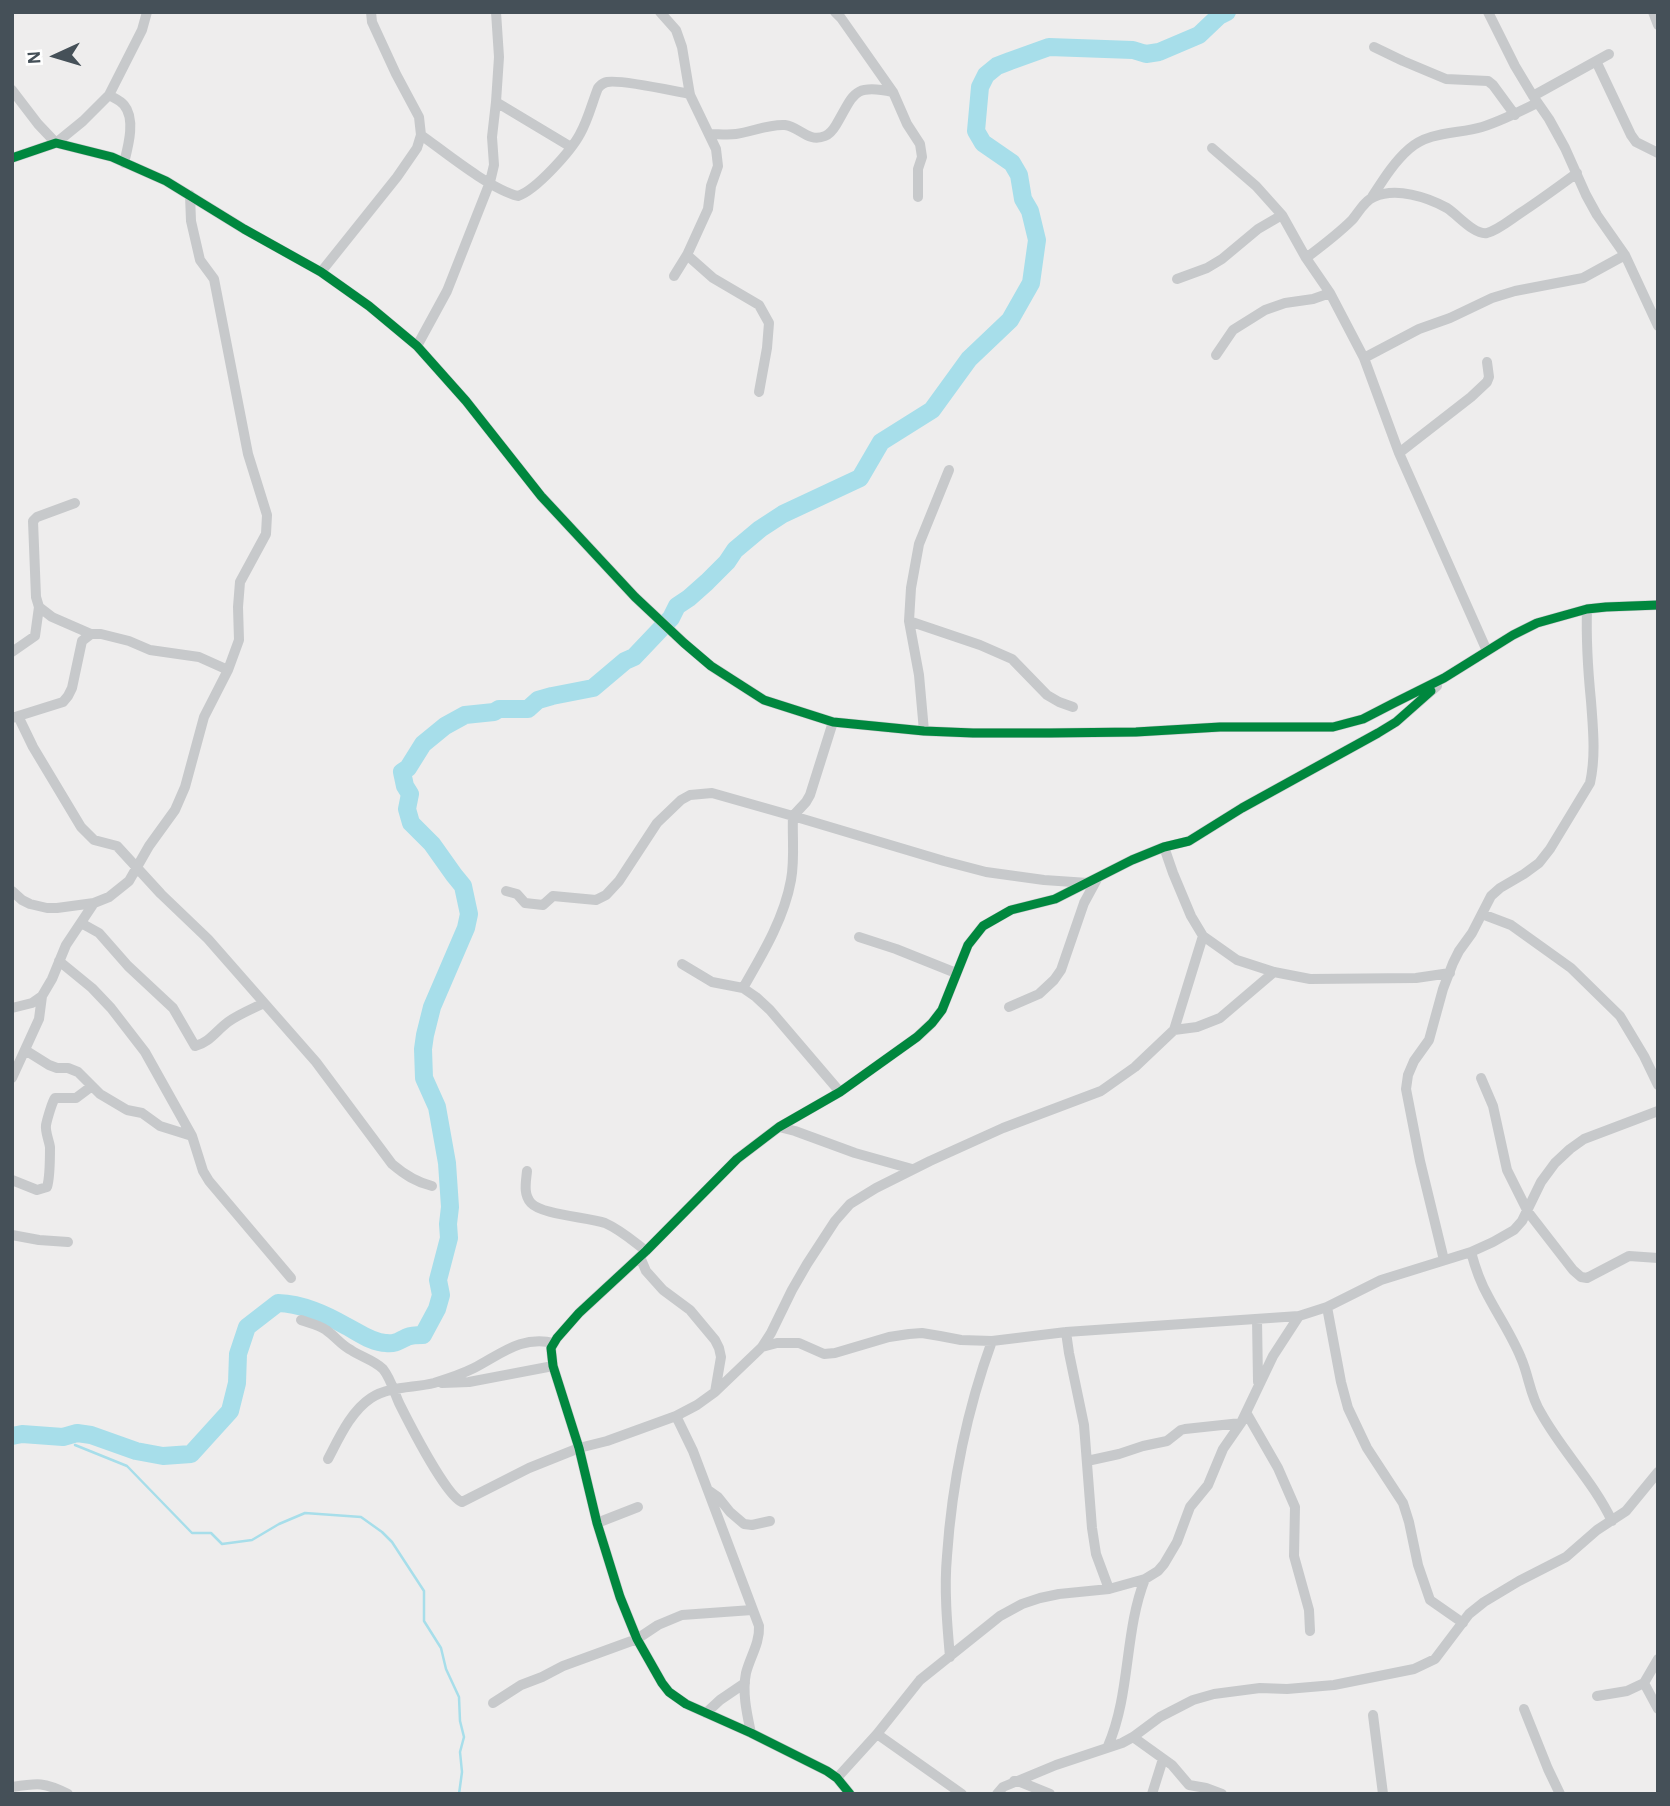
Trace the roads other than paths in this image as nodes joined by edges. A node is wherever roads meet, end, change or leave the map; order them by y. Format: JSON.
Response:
{"nodes":[{"id":1,"x":147,"y":12,"type":"edge"},
{"id":2,"x":371,"y":12,"type":"edge"},
{"id":3,"x":496,"y":12,"type":"edge"},
{"id":4,"x":660,"y":12,"type":"edge"},
{"id":5,"x":835,"y":12,"type":"edge"},
{"id":6,"x":1488,"y":12,"type":"edge"},
{"id":7,"x":1653,"y":12,"type":"edge"},
{"id":8,"x":1658,"y":25,"type":"edge"},
{"id":9,"x":1374,"y":47,"type":"dead end"},
{"id":10,"x":1609,"y":54,"type":"dead end"},
{"id":11,"x":1597,"y":61,"type":"junction"},
{"id":12,"x":12,"y":90,"type":"edge"},
{"id":13,"x":893,"y":92,"type":"junction"},
{"id":14,"x":690,"y":94,"type":"junction"},
{"id":15,"x":108,"y":95,"type":"junction"},
{"id":16,"x":1535,"y":99,"type":"junction"},
{"id":17,"x":496,"y":102,"type":"junction"},
{"id":18,"x":1515,"y":115,"type":"junction"},
{"id":19,"x":709,"y":134,"type":"junction"},
{"id":20,"x":421,"y":135,"type":"junction"},
{"id":21,"x":55,"y":143,"type":"junction"},
{"id":22,"x":571,"y":147,"type":"junction"},
{"id":23,"x":1212,"y":148,"type":"dead end"},
{"id":24,"x":1658,"y":153,"type":"edge"},
{"id":25,"x":12,"y":158,"type":"edge"},
{"id":26,"x":124,"y":163,"type":"junction"},
{"id":27,"x":1577,"y":173,"type":"junction"},
{"id":28,"x":490,"y":182,"type":"junction"},
{"id":29,"x":190,"y":195,"type":"junction"},
{"id":30,"x":918,"y":197,"type":"dead end"},
{"id":31,"x":1372,"y":197,"type":"junction"},
{"id":32,"x":1282,"y":215,"type":"junction"},
{"id":33,"x":687,"y":255,"type":"junction"},
{"id":34,"x":1625,"y":255,"type":"junction"},
{"id":35,"x":1306,"y":258,"type":"junction"},
{"id":36,"x":321,"y":272,"type":"junction"},
{"id":37,"x":674,"y":276,"type":"dead end"},
{"id":38,"x":1177,"y":279,"type":"dead end"},
{"id":39,"x":1331,"y":293,"type":"junction"},
{"id":40,"x":1658,"y":326,"type":"edge"},
{"id":41,"x":417,"y":346,"type":"junction"},
{"id":42,"x":1216,"y":355,"type":"dead end"},
{"id":43,"x":1364,"y":358,"type":"junction"},
{"id":44,"x":1488,"y":362,"type":"dead end"},
{"id":45,"x":759,"y":392,"type":"dead end"},
{"id":46,"x":1399,"y":453,"type":"junction"},
{"id":47,"x":949,"y":470,"type":"dead end"},
{"id":48,"x":75,"y":503,"type":"dead end"},
{"id":49,"x":1658,"y":606,"type":"edge"},
{"id":50,"x":39,"y":607,"type":"junction"},
{"id":51,"x":1587,"y":609,"type":"junction"},
{"id":52,"x":909,"y":621,"type":"junction"},
{"id":53,"x":91,"y":634,"type":"junction"},
{"id":54,"x":1488,"y":651,"type":"junction"},
{"id":55,"x":12,"y":652,"type":"edge"},
{"id":56,"x":229,"y":670,"type":"junction"},
{"id":57,"x":1444,"y":677,"type":"junction"},
{"id":58,"x":1073,"y":707,"type":"dead end"},
{"id":59,"x":15,"y":717,"type":"edge"},
{"id":60,"x":833,"y":722,"type":"junction"},
{"id":61,"x":924,"y":731,"type":"junction"},
{"id":62,"x":793,"y":816,"type":"junction"},
{"id":63,"x":1164,"y":847,"type":"junction"},
{"id":64,"x":136,"y":865,"type":"junction"},
{"id":65,"x":1093,"y":880,"type":"junction"},
{"id":66,"x":12,"y":891,"type":"edge"},
{"id":67,"x":506,"y":891,"type":"dead end"},
{"id":68,"x":94,"y":903,"type":"junction"},
{"id":69,"x":1482,"y":914,"type":"junction"},
{"id":70,"x":81,"y":923,"type":"junction"},
{"id":71,"x":1203,"y":936,"type":"junction"},
{"id":72,"x":859,"y":937,"type":"dead end"},
{"id":73,"x":59,"y":961,"type":"junction"},
{"id":74,"x":682,"y":964,"type":"dead end"},
{"id":75,"x":956,"y":972,"type":"junction"},
{"id":76,"x":1274,"y":972,"type":"junction"},
{"id":77,"x":1450,"y":973,"type":"junction"},
{"id":78,"x":743,"y":989,"type":"junction"},
{"id":79,"x":42,"y":996,"type":"junction"},
{"id":80,"x":264,"y":1003,"type":"junction"},
{"id":81,"x":1009,"y":1007,"type":"dead end"},
{"id":82,"x":12,"y":1008,"type":"edge"},
{"id":83,"x":1174,"y":1030,"type":"junction"},
{"id":84,"x":25,"y":1050,"type":"junction"},
{"id":85,"x":12,"y":1078,"type":"edge"},
{"id":86,"x":1481,"y":1078,"type":"dead end"},
{"id":87,"x":1658,"y":1085,"type":"edge"},
{"id":88,"x":92,"y":1086,"type":"junction"},
{"id":89,"x":840,"y":1092,"type":"junction"},
{"id":90,"x":1658,"y":1111,"type":"edge"},
{"id":91,"x":779,"y":1127,"type":"junction"},
{"id":92,"x":192,"y":1136,"type":"junction"},
{"id":93,"x":912,"y":1169,"type":"junction"},
{"id":94,"x":527,"y":1171,"type":"dead end"},
{"id":95,"x":12,"y":1180,"type":"edge"},
{"id":96,"x":432,"y":1185,"type":"dead end"},
{"id":97,"x":1528,"y":1212,"type":"junction"},
{"id":98,"x":12,"y":1235,"type":"edge"},
{"id":99,"x":68,"y":1242,"type":"dead end"},
{"id":100,"x":1471,"y":1252,"type":"junction"},
{"id":101,"x":643,"y":1254,"type":"junction"},
{"id":102,"x":1658,"y":1258,"type":"edge"},
{"id":103,"x":1444,"y":1260,"type":"junction"},
{"id":104,"x":291,"y":1278,"type":"dead end"},
{"id":105,"x":1327,"y":1307,"type":"junction"},
{"id":106,"x":1300,"y":1315,"type":"junction"},
{"id":107,"x":1257,"y":1319,"type":"junction"},
{"id":108,"x":301,"y":1320,"type":"dead end"},
{"id":109,"x":1066,"y":1332,"type":"junction"},
{"id":110,"x":992,"y":1341,"type":"junction"},
{"id":111,"x":554,"y":1343,"type":"junction"},
{"id":112,"x":762,"y":1347,"type":"junction"},
{"id":113,"x":553,"y":1366,"type":"junction"},
{"id":114,"x":433,"y":1383,"type":"junction"},
{"id":115,"x":1258,"y":1387,"type":"junction"},
{"id":116,"x":393,"y":1390,"type":"junction"},
{"id":117,"x":715,"y":1392,"type":"junction"},
{"id":118,"x":676,"y":1416,"type":"junction"},
{"id":119,"x":1244,"y":1419,"type":"junction"},
{"id":120,"x":579,"y":1448,"type":"junction"},
{"id":121,"x":328,"y":1459,"type":"dead end"},
{"id":122,"x":1087,"y":1461,"type":"junction"},
{"id":123,"x":1658,"y":1472,"type":"edge"},
{"id":124,"x":708,"y":1490,"type":"junction"},
{"id":125,"x":638,"y":1507,"type":"dead end"},
{"id":126,"x":770,"y":1521,"type":"dead end"},
{"id":127,"x":1612,"y":1521,"type":"junction"},
{"id":128,"x":597,"y":1523,"type":"junction"},
{"id":129,"x":1145,"y":1579,"type":"junction"},
{"id":130,"x":1108,"y":1589,"type":"junction"},
{"id":131,"x":752,"y":1610,"type":"junction"},
{"id":132,"x":1463,"y":1623,"type":"junction"},
{"id":133,"x":1310,"y":1631,"type":"dead end"},
{"id":134,"x":637,"y":1639,"type":"junction"},
{"id":135,"x":950,"y":1657,"type":"junction"},
{"id":136,"x":1658,"y":1659,"type":"edge"},
{"id":137,"x":745,"y":1683,"type":"junction"},
{"id":138,"x":1644,"y":1683,"type":"junction"},
{"id":139,"x":1597,"y":1696,"type":"dead end"},
{"id":140,"x":494,"y":1703,"type":"dead end"},
{"id":141,"x":1524,"y":1709,"type":"dead end"},
{"id":142,"x":1658,"y":1709,"type":"edge"},
{"id":143,"x":706,"y":1713,"type":"junction"},
{"id":144,"x":1373,"y":1715,"type":"dead end"},
{"id":145,"x":751,"y":1733,"type":"junction"},
{"id":146,"x":877,"y":1734,"type":"junction"},
{"id":147,"x":1133,"y":1737,"type":"junction"},
{"id":148,"x":1108,"y":1746,"type":"junction"},
{"id":149,"x":1163,"y":1759,"type":"junction"},
{"id":150,"x":837,"y":1778,"type":"junction"},
{"id":151,"x":1018,"y":1781,"type":"junction"},
{"id":152,"x":12,"y":1787,"type":"edge"},
{"id":153,"x":68,"y":1794,"type":"edge"},
{"id":154,"x":850,"y":1794,"type":"edge"},
{"id":155,"x":962,"y":1794,"type":"edge"},
{"id":156,"x":991,"y":1794,"type":"edge"},
{"id":157,"x":997,"y":1794,"type":"edge"},
{"id":158,"x":1050,"y":1794,"type":"edge"},
{"id":159,"x":1152,"y":1794,"type":"edge"},
{"id":160,"x":1223,"y":1794,"type":"edge"},
{"id":161,"x":1383,"y":1794,"type":"edge"},
{"id":162,"x":1560,"y":1794,"type":"edge"}],
"edges":[{"from":1,"to":15,"type":"street"},
{"from":2,"to":20,"type":"street"},
{"from":3,"to":17,"type":"street"},
{"from":4,"to":14,"type":"street"},
{"from":5,"to":13,"type":"street"},
{"from":6,"to":16,"type":"street"},
{"from":7,"to":8,"type":"street"},
{"from":9,"to":18,"type":"street"},
{"from":10,"to":11,"type":"street"},
{"from":11,"to":16,"type":"street"},
{"from":11,"to":24,"type":"street"},
{"from":12,"to":21,"type":"street"},
{"from":13,"to":19,"type":"street"},
{"from":13,"to":30,"type":"street"},
{"from":14,"to":19,"type":"street"},
{"from":14,"to":22,"type":"street"},
{"from":15,"to":21,"type":"street"},
{"from":15,"to":26,"type":"street"},
{"from":16,"to":18,"type":"street"},
{"from":16,"to":27,"type":"street"},
{"from":17,"to":22,"type":"street"},
{"from":17,"to":28,"type":"street"},
{"from":18,"to":31,"type":"street"},
{"from":19,"to":33,"type":"street"},
{"from":20,"to":28,"type":"street"},
{"from":20,"to":36,"type":"street"},
{"from":21,"to":25,"type":"street"},
{"from":21,"to":26,"type":"street"},
{"from":22,"to":28,"type":"street"},
{"from":23,"to":32,"type":"street"},
{"from":26,"to":29,"type":"street"},
{"from":27,"to":31,"type":"street"},
{"from":27,"to":34,"type":"street"},
{"from":28,"to":41,"type":"street"},
{"from":29,"to":36,"type":"street"},
{"from":29,"to":56,"type":"street"},
{"from":31,"to":35,"type":"street"},
{"from":32,"to":35,"type":"street"},
{"from":32,"to":38,"type":"street"},
{"from":33,"to":37,"type":"street"},
{"from":33,"to":45,"type":"street"},
{"from":34,"to":40,"type":"street"},
{"from":34,"to":43,"type":"street"},
{"from":35,"to":39,"type":"street"},
{"from":36,"to":41,"type":"street"},
{"from":39,"to":42,"type":"street"},
{"from":39,"to":43,"type":"street"},
{"from":41,"to":60,"type":"street"},
{"from":43,"to":46,"type":"street"},
{"from":44,"to":46,"type":"street"},
{"from":46,"to":54,"type":"street"},
{"from":47,"to":52,"type":"street"},
{"from":48,"to":50,"type":"street"},
{"from":49,"to":51,"type":"street"},
{"from":50,"to":53,"type":"street"},
{"from":50,"to":55,"type":"street"},
{"from":51,"to":54,"type":"street"},
{"from":51,"to":69,"type":"street"},
{"from":52,"to":58,"type":"street"},
{"from":52,"to":61,"type":"street"},
{"from":53,"to":56,"type":"street"},
{"from":53,"to":59,"type":"street"},
{"from":54,"to":57,"type":"street"},
{"from":56,"to":64,"type":"street"},
{"from":57,"to":61,"type":"street"},
{"from":57,"to":63,"type":"street"},
{"from":59,"to":64,"type":"street"},
{"from":60,"to":61,"type":"street"},
{"from":60,"to":62,"type":"street"},
{"from":62,"to":65,"type":"street"},
{"from":62,"to":67,"type":"street"},
{"from":62,"to":78,"type":"street"},
{"from":63,"to":65,"type":"street"},
{"from":63,"to":71,"type":"street"},
{"from":64,"to":68,"type":"street"},
{"from":64,"to":80,"type":"street"},
{"from":65,"to":75,"type":"street"},
{"from":65,"to":81,"type":"street"},
{"from":66,"to":68,"type":"street"},
{"from":68,"to":70,"type":"street"},
{"from":69,"to":77,"type":"street"},
{"from":69,"to":87,"type":"street"},
{"from":70,"to":73,"type":"street"},
{"from":70,"to":80,"type":"street"},
{"from":71,"to":76,"type":"street"},
{"from":71,"to":83,"type":"street"},
{"from":72,"to":75,"type":"street"},
{"from":73,"to":79,"type":"street"},
{"from":73,"to":92,"type":"street"},
{"from":74,"to":78,"type":"street"},
{"from":75,"to":89,"type":"street"},
{"from":76,"to":77,"type":"street"},
{"from":76,"to":83,"type":"street"},
{"from":77,"to":103,"type":"street"},
{"from":78,"to":89,"type":"street"},
{"from":79,"to":82,"type":"street"},
{"from":79,"to":84,"type":"street"},
{"from":80,"to":96,"type":"street"},
{"from":83,"to":93,"type":"street"},
{"from":84,"to":85,"type":"street"},
{"from":84,"to":88,"type":"street"},
{"from":86,"to":97,"type":"street"},
{"from":88,"to":92,"type":"street"},
{"from":88,"to":95,"type":"street"},
{"from":89,"to":91,"type":"street"},
{"from":90,"to":97,"type":"street"},
{"from":91,"to":93,"type":"street"},
{"from":91,"to":101,"type":"street"},
{"from":92,"to":104,"type":"street"},
{"from":93,"to":112,"type":"street"},
{"from":94,"to":101,"type":"street"},
{"from":97,"to":100,"type":"street"},
{"from":97,"to":102,"type":"street"},
{"from":98,"to":99,"type":"street"},
{"from":100,"to":103,"type":"street"},
{"from":100,"to":127,"type":"street"},
{"from":101,"to":111,"type":"street"},
{"from":101,"to":117,"type":"street"},
{"from":103,"to":105,"type":"street"},
{"from":105,"to":106,"type":"street"},
{"from":105,"to":132,"type":"street"},
{"from":106,"to":107,"type":"street"},
{"from":106,"to":115,"type":"street"},
{"from":107,"to":109,"type":"street"},
{"from":107,"to":115,"type":"street"},
{"from":108,"to":116,"type":"street"},
{"from":109,"to":110,"type":"street"},
{"from":109,"to":122,"type":"street"},
{"from":110,"to":112,"type":"street"},
{"from":110,"to":135,"type":"street"},
{"from":111,"to":113,"type":"street"},
{"from":111,"to":114,"type":"street"},
{"from":112,"to":117,"type":"street"},
{"from":113,"to":114,"type":"street"},
{"from":113,"to":120,"type":"street"},
{"from":114,"to":116,"type":"street"},
{"from":115,"to":119,"type":"street"},
{"from":116,"to":120,"type":"street"},
{"from":116,"to":121,"type":"street"},
{"from":117,"to":118,"type":"street"},
{"from":118,"to":120,"type":"street"},
{"from":118,"to":124,"type":"street"},
{"from":119,"to":122,"type":"street"},
{"from":119,"to":129,"type":"street"},
{"from":119,"to":133,"type":"street"},
{"from":120,"to":128,"type":"street"},
{"from":122,"to":130,"type":"street"},
{"from":123,"to":127,"type":"street"},
{"from":124,"to":126,"type":"street"},
{"from":124,"to":131,"type":"street"},
{"from":125,"to":128,"type":"street"},
{"from":127,"to":132,"type":"street"},
{"from":128,"to":134,"type":"street"},
{"from":129,"to":130,"type":"street"},
{"from":129,"to":148,"type":"street"},
{"from":130,"to":135,"type":"street"},
{"from":131,"to":134,"type":"street"},
{"from":131,"to":137,"type":"street"},
{"from":132,"to":147,"type":"street"},
{"from":134,"to":140,"type":"street"},
{"from":134,"to":143,"type":"street"},
{"from":135,"to":146,"type":"street"},
{"from":136,"to":138,"type":"street"},
{"from":137,"to":143,"type":"street"},
{"from":137,"to":145,"type":"street"},
{"from":138,"to":139,"type":"street"},
{"from":138,"to":142,"type":"street"},
{"from":141,"to":162,"type":"street"},
{"from":143,"to":145,"type":"street"},
{"from":144,"to":161,"type":"street"},
{"from":145,"to":150,"type":"street"},
{"from":146,"to":150,"type":"street"},
{"from":146,"to":155,"type":"street"},
{"from":147,"to":148,"type":"street"},
{"from":147,"to":149,"type":"street"},
{"from":148,"to":151,"type":"street"},
{"from":149,"to":159,"type":"street"},
{"from":149,"to":160,"type":"street"},
{"from":150,"to":154,"type":"street"},
{"from":151,"to":156,"type":"street"},
{"from":151,"to":157,"type":"street"},
{"from":151,"to":158,"type":"street"},
{"from":152,"to":153,"type":"street"}]}
